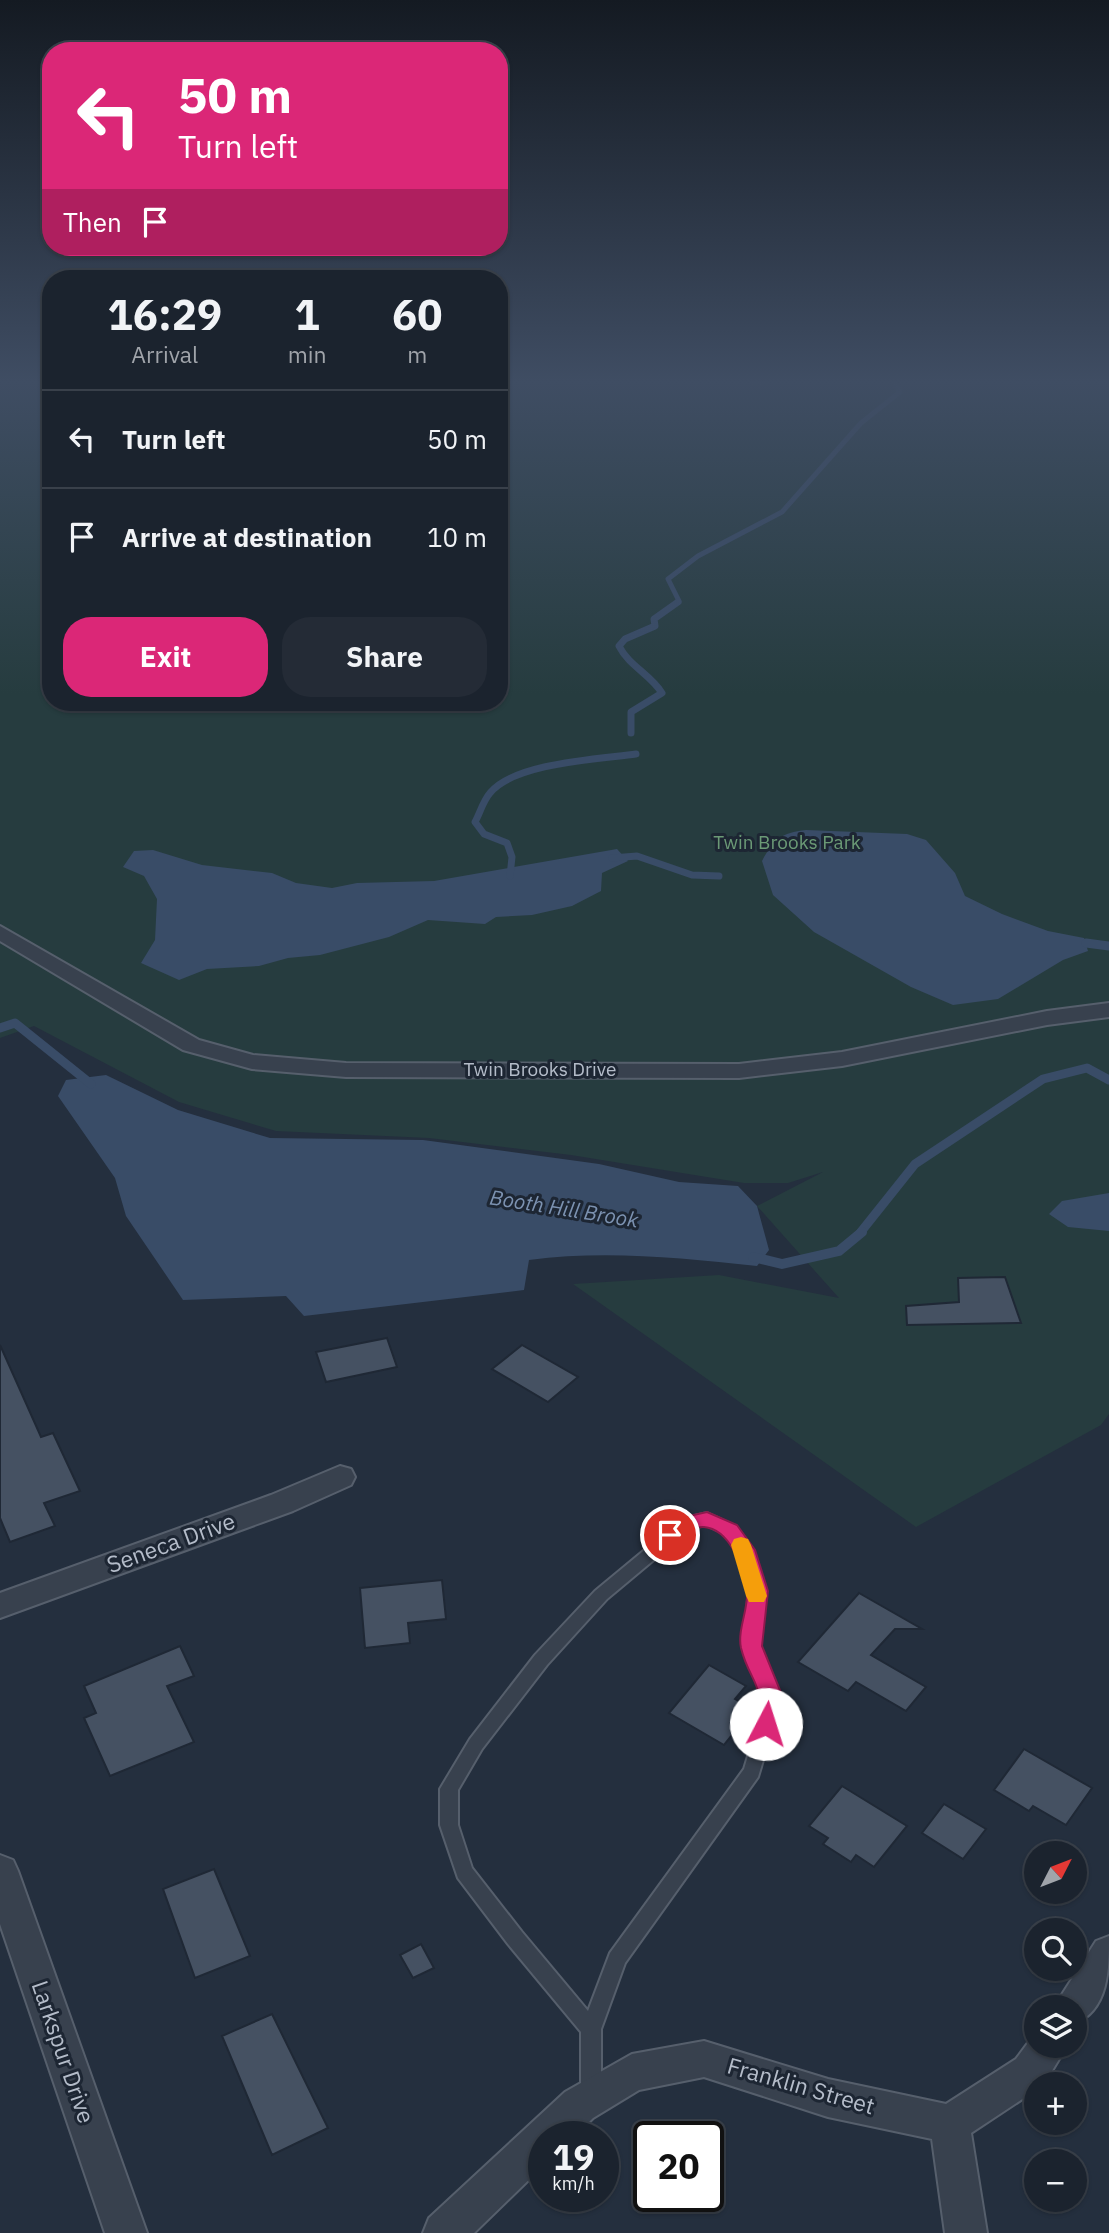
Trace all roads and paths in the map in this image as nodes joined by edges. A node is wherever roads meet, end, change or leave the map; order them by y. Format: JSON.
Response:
{"nodes":[{"id":1,"x":0,"y":932,"type":"edge"},
{"id":2,"x":1109,"y":1010,"type":"edge"},
{"id":3,"x":340,"y":1477,"type":"dead end"},
{"id":4,"x":0,"y":1606,"type":"edge"},
{"id":5,"x":0,"y":1871,"type":"edge"},
{"id":6,"x":1109,"y":1953,"type":"edge"},
{"id":7,"x":1081,"y":1995,"type":"edge"},
{"id":8,"x":591,"y":2029,"type":"junction"},
{"id":9,"x":1040,"y":2058,"type":"edge"},
{"id":10,"x":591,"y":2098,"type":"junction"},
{"id":11,"x":564,"y":2121,"type":"edge"},
{"id":12,"x":950,"y":2124,"type":"junction"},
{"id":13,"x":528,"y":2153,"type":"edge"},
{"id":14,"x":126,"y":2233,"type":"edge"},
{"id":15,"x":444,"y":2233,"type":"edge"},
{"id":16,"x":966,"y":2233,"type":"edge"}],
"edges":[{"from":1,"to":2,"type":"street","name":"Twin Brooks Drive"},
{"from":3,"to":4,"type":"street","name":"Seneca Drive"},
{"from":5,"to":14,"type":"street","name":"Larkspur Drive"},
{"from":6,"to":7,"type":"street"},
{"from":8,"to":8,"type":"lane"},
{"from":8,"to":10,"type":"lane"},
{"from":9,"to":12,"type":"street"},
{"from":10,"to":11,"type":"street","name":"Franklin Street"},
{"from":10,"to":12,"type":"street","name":"Franklin Street"},
{"from":12,"to":16,"type":"street"},
{"from":13,"to":15,"type":"street","name":"Franklin Street"}]}
